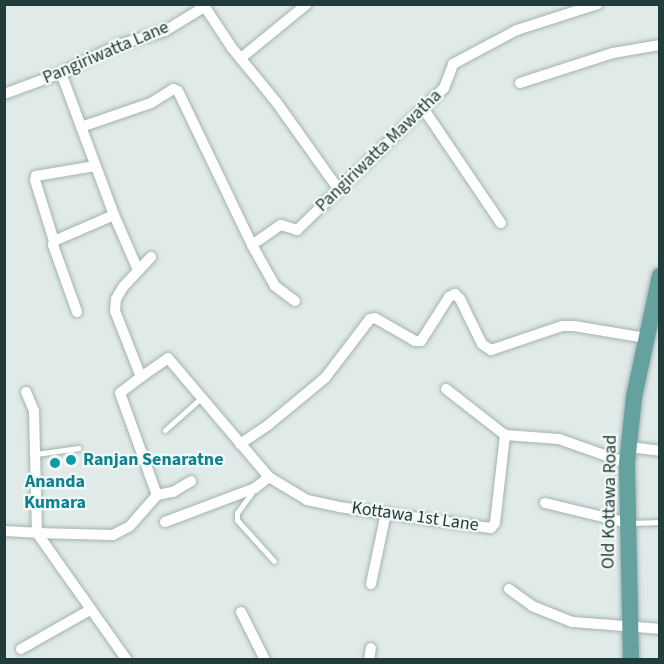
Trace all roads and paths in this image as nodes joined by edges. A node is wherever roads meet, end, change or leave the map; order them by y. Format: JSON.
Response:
{"nodes":[{"id":1,"x":307,"y":4,"type":"edge"},
{"id":2,"x":598,"y":4,"type":"edge"},
{"id":3,"x":204,"y":6,"type":"edge"},
{"id":4,"x":577,"y":7,"type":"edge"},
{"id":5,"x":660,"y":45,"type":"edge"},
{"id":6,"x":241,"y":58,"type":"junction"},
{"id":7,"x":61,"y":73,"type":"junction"},
{"id":8,"x":520,"y":83,"type":"dead end"},
{"id":9,"x":4,"y":94,"type":"edge"},
{"id":10,"x":423,"y":108,"type":"junction"},
{"id":11,"x":81,"y":127,"type":"junction"},
{"id":12,"x":95,"y":166,"type":"junction"},
{"id":13,"x":339,"y":190,"type":"junction"},
{"id":14,"x":114,"y":215,"type":"junction"},
{"id":15,"x":501,"y":223,"type":"dead end"},
{"id":16,"x":54,"y":242,"type":"junction"},
{"id":17,"x":252,"y":245,"type":"junction"},
{"id":18,"x":151,"y":257,"type":"dead end"},
{"id":19,"x":138,"y":270,"type":"junction"},
{"id":20,"x":660,"y":276,"type":"edge"},
{"id":21,"x":295,"y":301,"type":"dead end"},
{"id":22,"x":77,"y":312,"type":"dead end"},
{"id":23,"x":646,"y":338,"type":"junction"},
{"id":24,"x":141,"y":377,"type":"junction"},
{"id":25,"x":446,"y":388,"type":"dead end"},
{"id":26,"x":26,"y":392,"type":"dead end"},
{"id":27,"x":201,"y":398,"type":"junction"},
{"id":28,"x":165,"y":430,"type":"dead end"},
{"id":29,"x":505,"y":435,"type":"junction"},
{"id":30,"x":240,"y":444,"type":"junction"},
{"id":31,"x":79,"y":448,"type":"dead end"},
{"id":32,"x":660,"y":451,"type":"edge"},
{"id":33,"x":36,"y":454,"type":"junction"},
{"id":34,"x":628,"y":455,"type":"junction"},
{"id":35,"x":268,"y":477,"type":"junction"},
{"id":36,"x":191,"y":481,"type":"dead end"},
{"id":37,"x":255,"y":488,"type":"junction"},
{"id":38,"x":157,"y":495,"type":"junction"},
{"id":39,"x":545,"y":503,"type":"dead end"},
{"id":40,"x":386,"y":513,"type":"junction"},
{"id":41,"x":165,"y":522,"type":"dead end"},
{"id":42,"x":660,"y":522,"type":"edge"},
{"id":43,"x":628,"y":523,"type":"junction"},
{"id":44,"x":4,"y":531,"type":"edge"},
{"id":45,"x":37,"y":533,"type":"junction"},
{"id":46,"x":274,"y":561,"type":"dead end"},
{"id":47,"x":371,"y":584,"type":"dead end"},
{"id":48,"x":509,"y":589,"type":"dead end"},
{"id":49,"x":90,"y":610,"type":"junction"},
{"id":50,"x":241,"y":612,"type":"dead end"},
{"id":51,"x":629,"y":627,"type":"junction"},
{"id":52,"x":660,"y":629,"type":"edge"},
{"id":53,"x":21,"y":649,"type":"dead end"},
{"id":54,"x":127,"y":660,"type":"edge"},
{"id":55,"x":265,"y":660,"type":"edge"},
{"id":56,"x":631,"y":660,"type":"edge"}],
"edges":[{"from":1,"to":6,"type":"street"},
{"from":2,"to":4,"type":"street","name":"Pangiriwatta Mawatha"},
{"from":3,"to":6,"type":"street"},
{"from":3,"to":7,"type":"street","name":"Pangiriwatta Lane"},
{"from":4,"to":10,"type":"street","name":"Pangiriwatta Mawatha"},
{"from":5,"to":8,"type":"street"},
{"from":6,"to":13,"type":"street"},
{"from":7,"to":9,"type":"street","name":"Pangiriwatta Lane"},
{"from":7,"to":11,"type":"street"},
{"from":10,"to":13,"type":"street","name":"Pangiriwatta Mawatha"},
{"from":10,"to":15,"type":"street"},
{"from":11,"to":12,"type":"street"},
{"from":11,"to":17,"type":"street"},
{"from":12,"to":14,"type":"street"},
{"from":12,"to":16,"type":"street"},
{"from":13,"to":17,"type":"street","name":"Pangiriwatta Mawatha"},
{"from":14,"to":16,"type":"street"},
{"from":14,"to":19,"type":"street"},
{"from":16,"to":22,"type":"street"},
{"from":17,"to":21,"type":"street"},
{"from":18,"to":19,"type":"street"},
{"from":19,"to":24,"type":"street"},
{"from":20,"to":23,"type":"main road","name":"Old Kottawa Road"},
{"from":23,"to":30,"type":"street"},
{"from":23,"to":34,"type":"main road","name":"Old Kottawa Road"},
{"from":24,"to":27,"type":"street","name":"Kottawa 1st Lane"},
{"from":24,"to":38,"type":"street"},
{"from":25,"to":29,"type":"street"},
{"from":26,"to":33,"type":"street"},
{"from":27,"to":28,"type":"lane"},
{"from":27,"to":30,"type":"street","name":"Kottawa 1st Lane"},
{"from":29,"to":34,"type":"street"},
{"from":29,"to":40,"type":"street","name":"Kottawa 1st Lane"},
{"from":30,"to":35,"type":"street","name":"Kottawa 1st Lane"},
{"from":31,"to":33,"type":"lane"},
{"from":32,"to":34,"type":"street"},
{"from":33,"to":45,"type":"street"},
{"from":34,"to":43,"type":"main road","name":"Old Kottawa Road"},
{"from":35,"to":37,"type":"street"},
{"from":35,"to":40,"type":"street","name":"Kottawa 1st Lane"},
{"from":36,"to":38,"type":"street"},
{"from":37,"to":41,"type":"street"},
{"from":37,"to":46,"type":"lane"},
{"from":38,"to":45,"type":"street"},
{"from":39,"to":43,"type":"street"},
{"from":40,"to":47,"type":"street"},
{"from":42,"to":43,"type":"lane"},
{"from":43,"to":51,"type":"main road","name":"Old Kottawa Road"},
{"from":44,"to":45,"type":"street"},
{"from":45,"to":49,"type":"street"},
{"from":48,"to":51,"type":"street"},
{"from":49,"to":53,"type":"street"},
{"from":49,"to":54,"type":"street"},
{"from":50,"to":55,"type":"street"},
{"from":51,"to":52,"type":"street"},
{"from":51,"to":56,"type":"main road","name":"Old Kottawa Road"}]}
